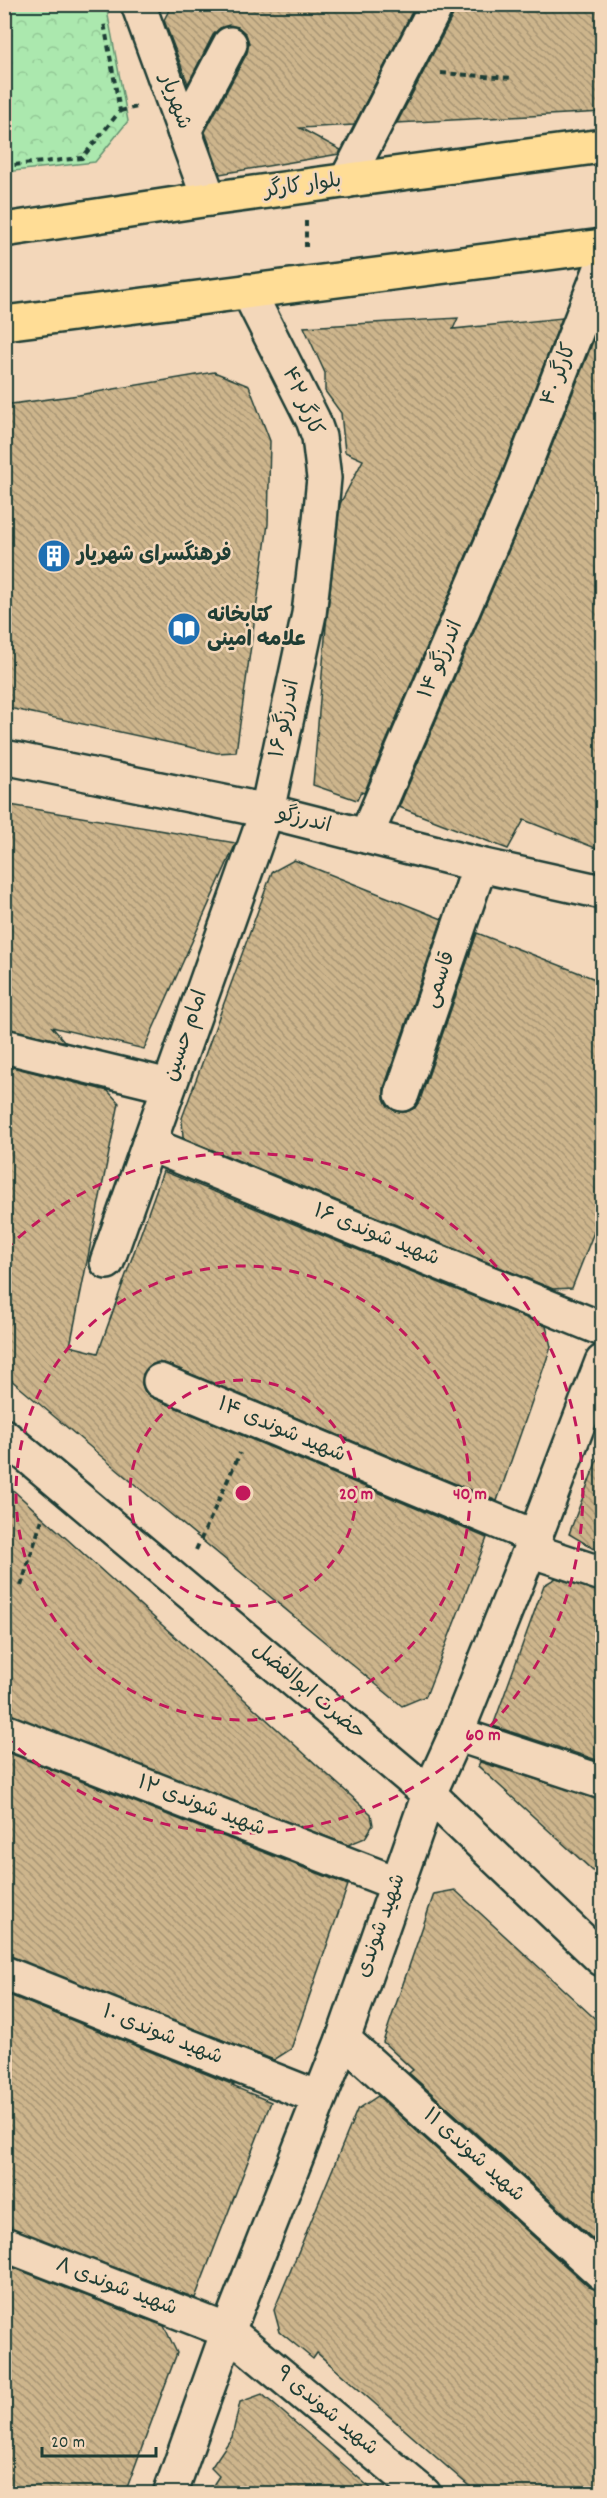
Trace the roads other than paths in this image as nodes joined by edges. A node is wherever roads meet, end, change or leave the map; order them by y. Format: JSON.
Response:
{"nodes":[{"id":1,"x":138,"y":4,"type":"edge"},
{"id":2,"x":437,"y":4,"type":"edge"},
{"id":3,"x":230,"y":44,"type":"dead end"},
{"id":4,"x":184,"y":131,"type":"junction"},
{"id":5,"x":603,"y":146,"type":"edge"},
{"id":6,"x":346,"y":181,"type":"junction"},
{"id":7,"x":209,"y":199,"type":"junction"},
{"id":8,"x":4,"y":230,"type":"edge"},
{"id":9,"x":603,"y":246,"type":"edge"},
{"id":10,"x":603,"y":266,"type":"edge"},
{"id":11,"x":248,"y":291,"type":"junction"},
{"id":12,"x":4,"y":323,"type":"edge"},
{"id":13,"x":517,"y":484,"type":"joint"},
{"id":14,"x":320,"y":520,"type":"joint"},
{"id":15,"x":4,"y":757,"type":"edge"},
{"id":16,"x":267,"y":811,"type":"junction"},
{"id":17,"x":366,"y":836,"type":"junction"},
{"id":18,"x":480,"y":865,"type":"junction"},
{"id":19,"x":603,"y":892,"type":"edge"},
{"id":20,"x":4,"y":1047,"type":"edge"},
{"id":21,"x":169,"y":1086,"type":"junction"},
{"id":22,"x":402,"y":1094,"type":"dead end"},
{"id":23,"x":149,"y":1144,"type":"junction"},
{"id":24,"x":107,"y":1262,"type":"dead end"},
{"id":25,"x":603,"y":1329,"type":"edge"},
{"id":26,"x":600,"y":1376,"type":"edge"},
{"id":27,"x":160,"y":1381,"type":"dead end"},
{"id":28,"x":4,"y":1436,"type":"edge"},
{"id":29,"x":533,"y":1543,"type":"junction"},
{"id":30,"x":603,"y":1574,"type":"edge"},
{"id":31,"x":4,"y":1731,"type":"edge"},
{"id":32,"x":456,"y":1734,"type":"junction"},
{"id":33,"x":603,"y":1782,"type":"edge"},
{"id":34,"x":429,"y":1794,"type":"junction"},
{"id":35,"x":398,"y":1884,"type":"junction"},
{"id":36,"x":603,"y":1959,"type":"edge"},
{"id":37,"x":4,"y":1973,"type":"edge"},
{"id":38,"x":343,"y":2039,"type":"junction"},
{"id":39,"x":319,"y":2098,"type":"junction"},
{"id":40,"x":4,"y":2244,"type":"edge"},
{"id":41,"x":603,"y":2273,"type":"edge"},
{"id":42,"x":228,"y":2331,"type":"junction"},
{"id":43,"x":170,"y":2493,"type":"edge"},
{"id":44,"x":424,"y":2493,"type":"edge"}],
"edges":[{"from":1,"to":4,"type":"street","name":"شهریار"},
{"from":2,"to":6,"type":"street"},
{"from":3,"to":4,"type":"street"},
{"from":4,"to":7,"type":"street","name":"شهریار"},
{"from":5,"to":6,"type":"main road","name":"بلوار کارگر"},
{"from":6,"to":7,"type":"main road","name":"بلوار کارگر"},
{"from":7,"to":8,"type":"main road","name":"بلوار کارگر"},
{"from":9,"to":11,"type":"main road"},
{"from":10,"to":13,"type":"street","name":"کارگر ۴۰"},
{"from":11,"to":12,"type":"main road"},
{"from":11,"to":14,"type":"street","name":"کارگر ۴۲"},
{"from":13,"to":17,"type":"street","name":"اندرزگو ۱۴"},
{"from":14,"to":16,"type":"street","name":"اندرزگو ۱۶"},
{"from":15,"to":16,"type":"street","name":"اندرزگو"},
{"from":16,"to":17,"type":"street","name":"اندرزگو"},
{"from":16,"to":21,"type":"street","name":"امام حسین"},
{"from":17,"to":18,"type":"street","name":"اندرزگو"},
{"from":18,"to":19,"type":"street","name":"اندرزگو"},
{"from":18,"to":22,"type":"street","name":"قاسمی"},
{"from":20,"to":21,"type":"street"},
{"from":21,"to":23,"type":"street","name":"امام حسین"},
{"from":23,"to":24,"type":"street","name":"امام حسین"},
{"from":23,"to":25,"type":"street","name":"شهید شوندی ۱۶"},
{"from":26,"to":29,"type":"street","name":"شهید شوندی"},
{"from":27,"to":29,"type":"street","name":"شهید شوندی ۱۴"},
{"from":28,"to":34,"type":"street","name":"حضرت ابوالفضل"},
{"from":29,"to":30,"type":"street","name":"شهید شوندی ۱۴"},
{"from":29,"to":32,"type":"street","name":"شهید شوندی"},
{"from":31,"to":35,"type":"street","name":"شهید شوندی ۱۲"},
{"from":32,"to":33,"type":"street"},
{"from":32,"to":34,"type":"street","name":"شهید شوندی"},
{"from":34,"to":35,"type":"street","name":"شهید شوندی"},
{"from":34,"to":36,"type":"street","name":"حضرت ابوالفضل"},
{"from":35,"to":38,"type":"street","name":"شهید شوندی"},
{"from":37,"to":39,"type":"street","name":"شهید شوندی ۱۰"},
{"from":38,"to":39,"type":"street","name":"شهید شوندی"},
{"from":38,"to":41,"type":"street","name":"شهید شوندی ۱۱"},
{"from":39,"to":42,"type":"street","name":"شهید شوندی"},
{"from":40,"to":42,"type":"street","name":"شهید شوندی ۸"},
{"from":42,"to":43,"type":"street","name":"شهید شوندی"},
{"from":42,"to":44,"type":"street","name":"شهید شوندی ۹"}]}
